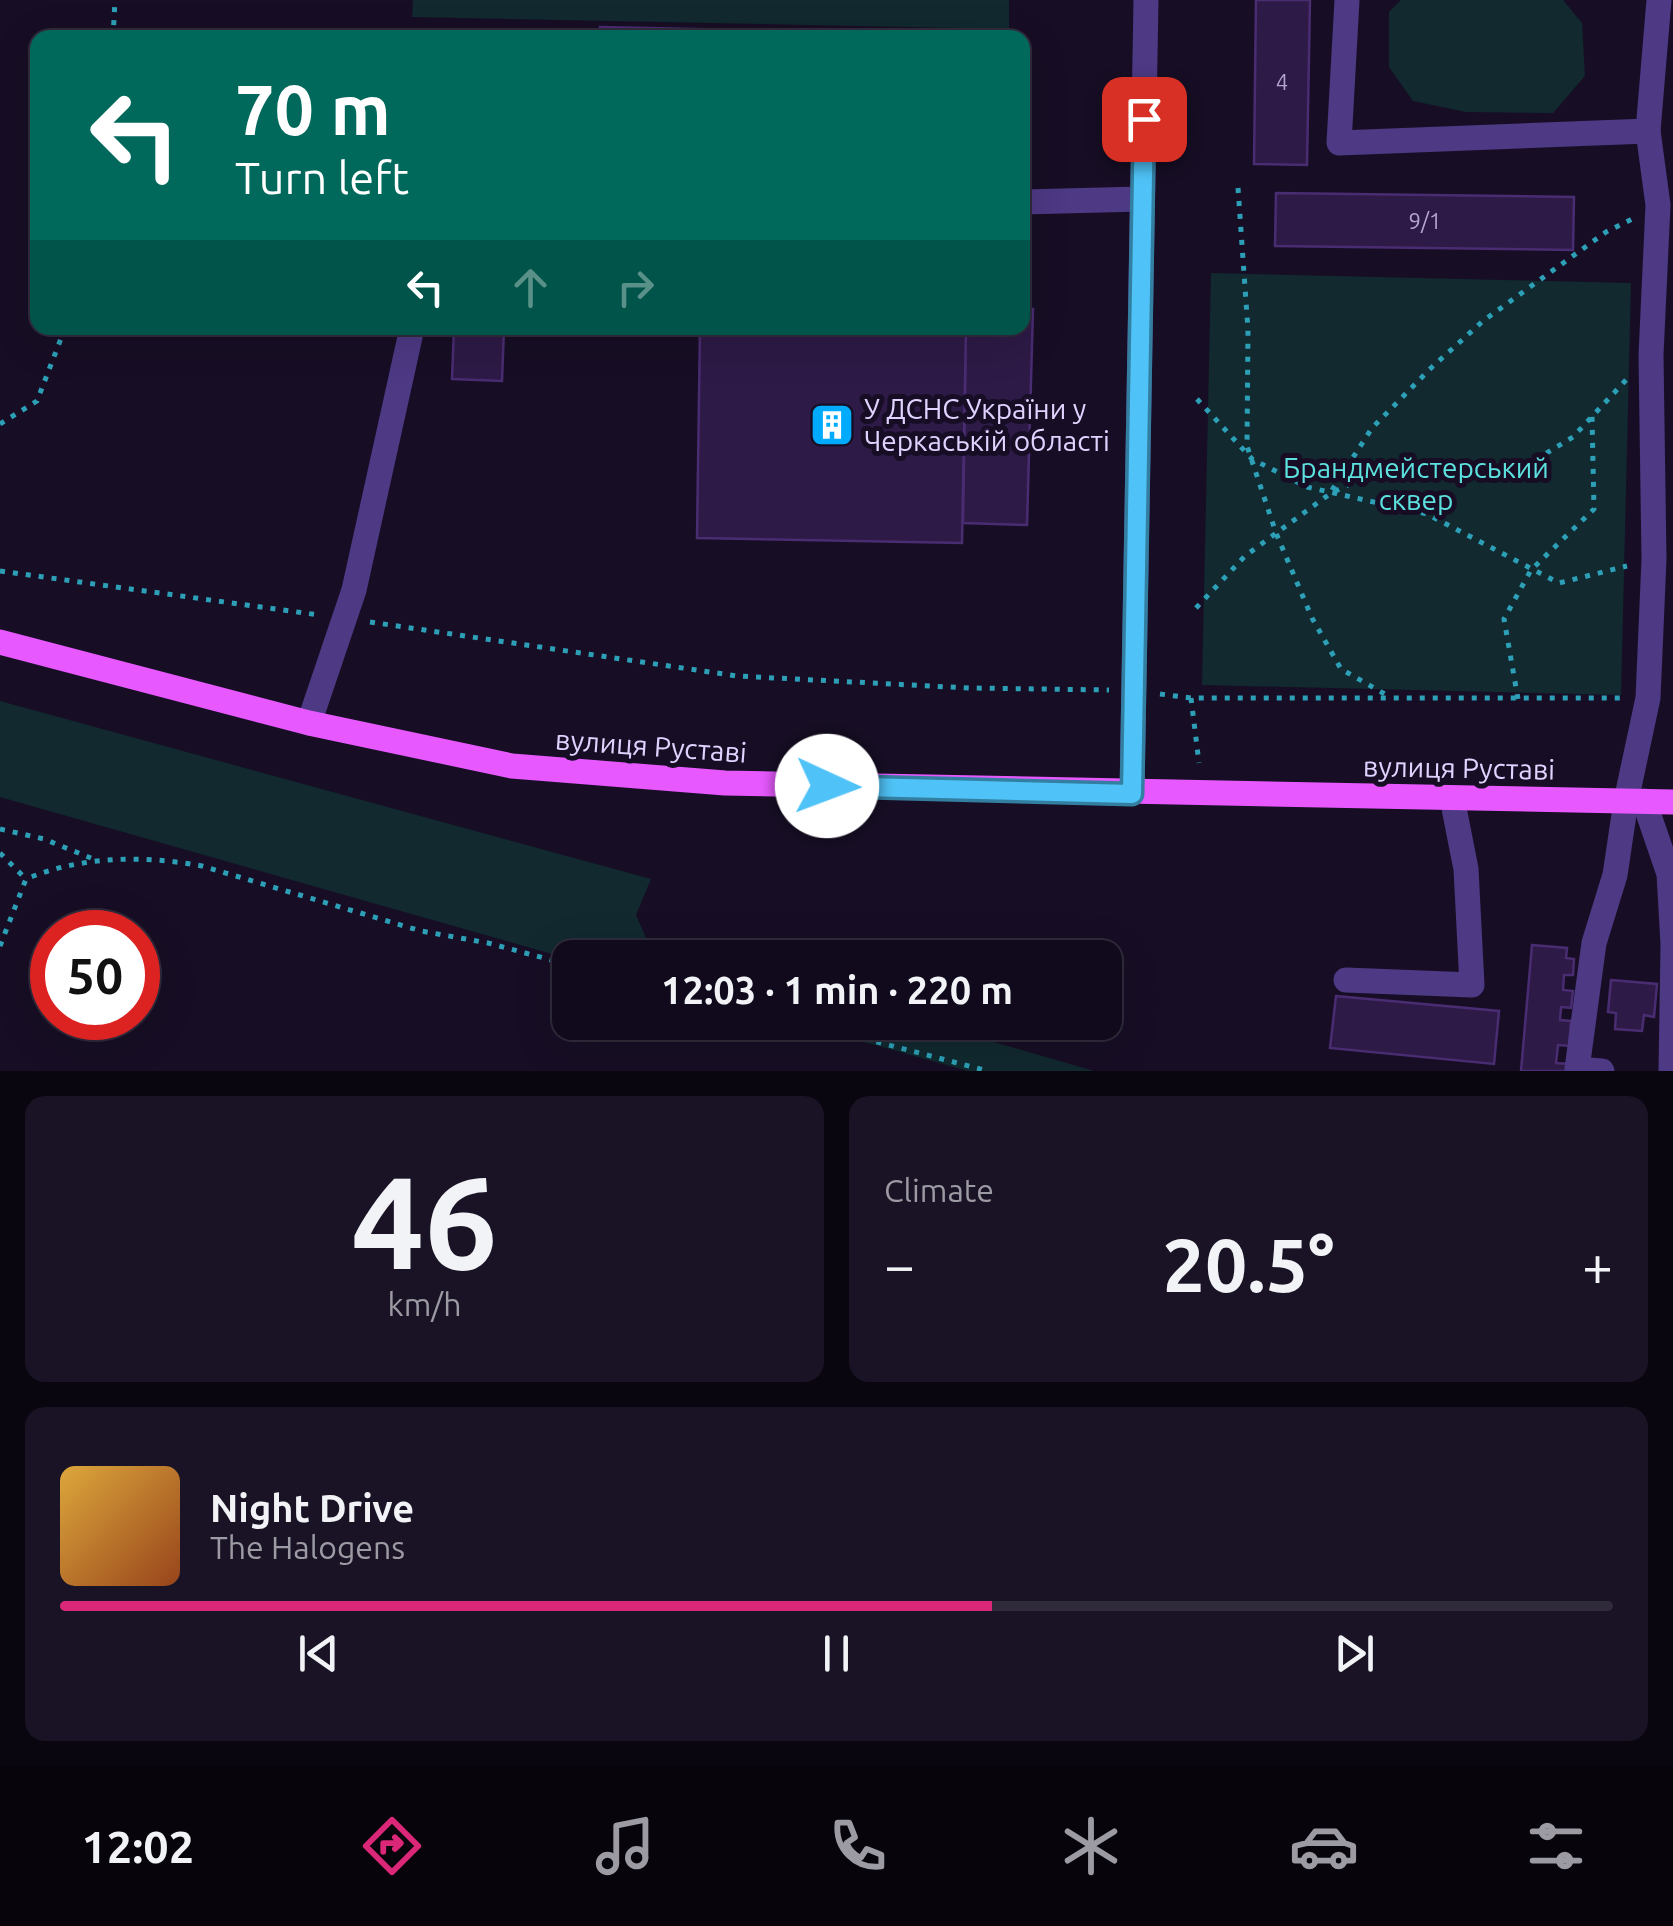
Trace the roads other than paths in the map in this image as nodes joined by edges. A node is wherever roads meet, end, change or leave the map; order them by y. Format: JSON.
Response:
{"nodes":[{"id":1,"x":1146,"y":0,"type":"edge"},
{"id":2,"x":1347,"y":0,"type":"edge"},
{"id":3,"x":1659,"y":0,"type":"edge"},
{"id":4,"x":1648,"y":131,"type":"junction"},
{"id":5,"x":1142,"y":199,"type":"junction"},
{"id":6,"x":1030,"y":202,"type":"edge"},
{"id":7,"x":410,"y":335,"type":"edge"},
{"id":8,"x":0,"y":642,"type":"edge"},
{"id":9,"x":309,"y":723,"type":"junction"},
{"id":10,"x":1132,"y":794,"type":"junction"},
{"id":11,"x":1452,"y":798,"type":"junction"},
{"id":12,"x":1635,"y":802,"type":"junction"},
{"id":13,"x":1673,"y":802,"type":"edge"},
{"id":14,"x":1346,"y":980,"type":"dead end"},
{"id":15,"x":1602,"y":1071,"type":"edge"},
{"id":16,"x":1671,"y":1071,"type":"edge"}],
"edges":[{"from":1,"to":5,"type":"street"},
{"from":2,"to":4,"type":"street"},
{"from":3,"to":4,"type":"street"},
{"from":4,"to":12,"type":"street"},
{"from":5,"to":6,"type":"street"},
{"from":5,"to":10,"type":"street"},
{"from":7,"to":9,"type":"street"},
{"from":8,"to":9,"type":"main road","name":"вулиця Руставі"},
{"from":9,"to":10,"type":"main road","name":"вулиця Руставі"},
{"from":10,"to":11,"type":"main road","name":"вулиця Руставі"},
{"from":11,"to":12,"type":"main road","name":"вулиця Руставі"},
{"from":11,"to":14,"type":"street"},
{"from":12,"to":13,"type":"main road","name":"вулиця Руставі"},
{"from":12,"to":15,"type":"street"},
{"from":12,"to":16,"type":"street"}]}
